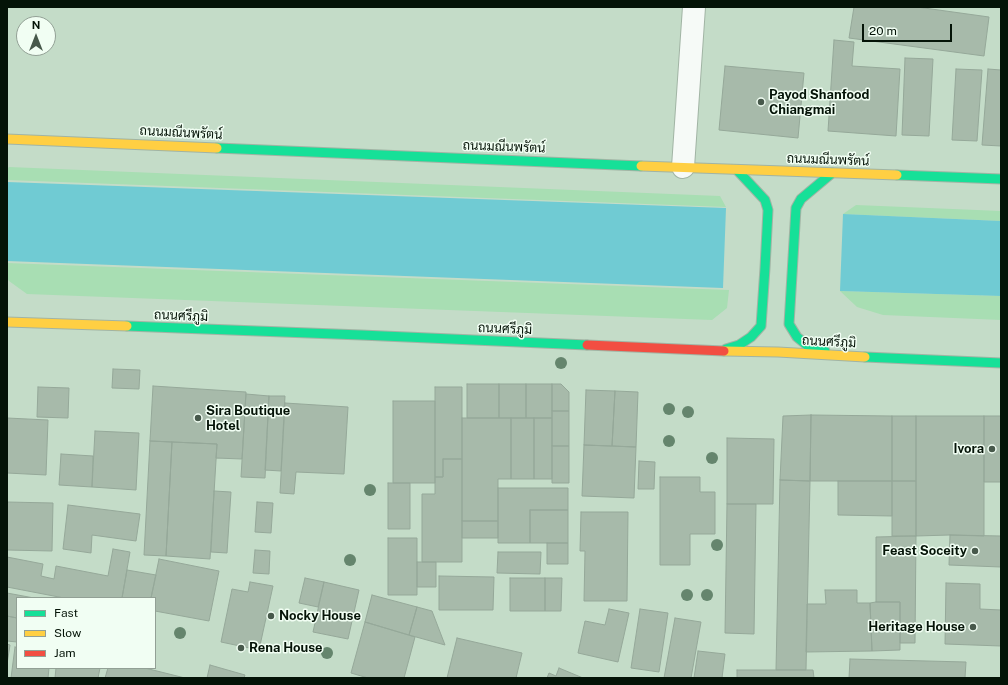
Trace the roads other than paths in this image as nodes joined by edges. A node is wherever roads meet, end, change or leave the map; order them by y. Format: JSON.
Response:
{"nodes":[{"id":1,"x":694,"y":7,"type":"edge"},
{"id":2,"x":8,"y":139,"type":"edge"},
{"id":3,"x":683,"y":167,"type":"junction"},
{"id":4,"x":737,"y":170,"type":"junction"},
{"id":5,"x":832,"y":173,"type":"junction"},
{"id":6,"x":1001,"y":179,"type":"edge"},
{"id":7,"x":8,"y":322,"type":"edge"},
{"id":8,"x":717,"y":351,"type":"junction"},
{"id":9,"x":842,"y":356,"type":"junction"},
{"id":10,"x":1001,"y":363,"type":"edge"}],
"edges":[{"from":1,"to":3,"type":"street"},
{"from":2,"to":3,"type":"main road","name":"ถนนมณีนพรัตน์"},
{"from":3,"to":4,"type":"main road","name":"ถนนมณีนพรัตน์"},
{"from":4,"to":5,"type":"main road","name":"ถนนมณีนพรัตน์"},
{"from":4,"to":8,"type":"main road"},
{"from":5,"to":6,"type":"main road","name":"ถนนมณีนพรัตน์"},
{"from":5,"to":9,"type":"main road"},
{"from":7,"to":8,"type":"main road","name":"ถนนศรีภูมิ"},
{"from":8,"to":9,"type":"main road","name":"ถนนศรีภูมิ"},
{"from":9,"to":10,"type":"main road","name":"ถนนศรีภูมิ"}]}
